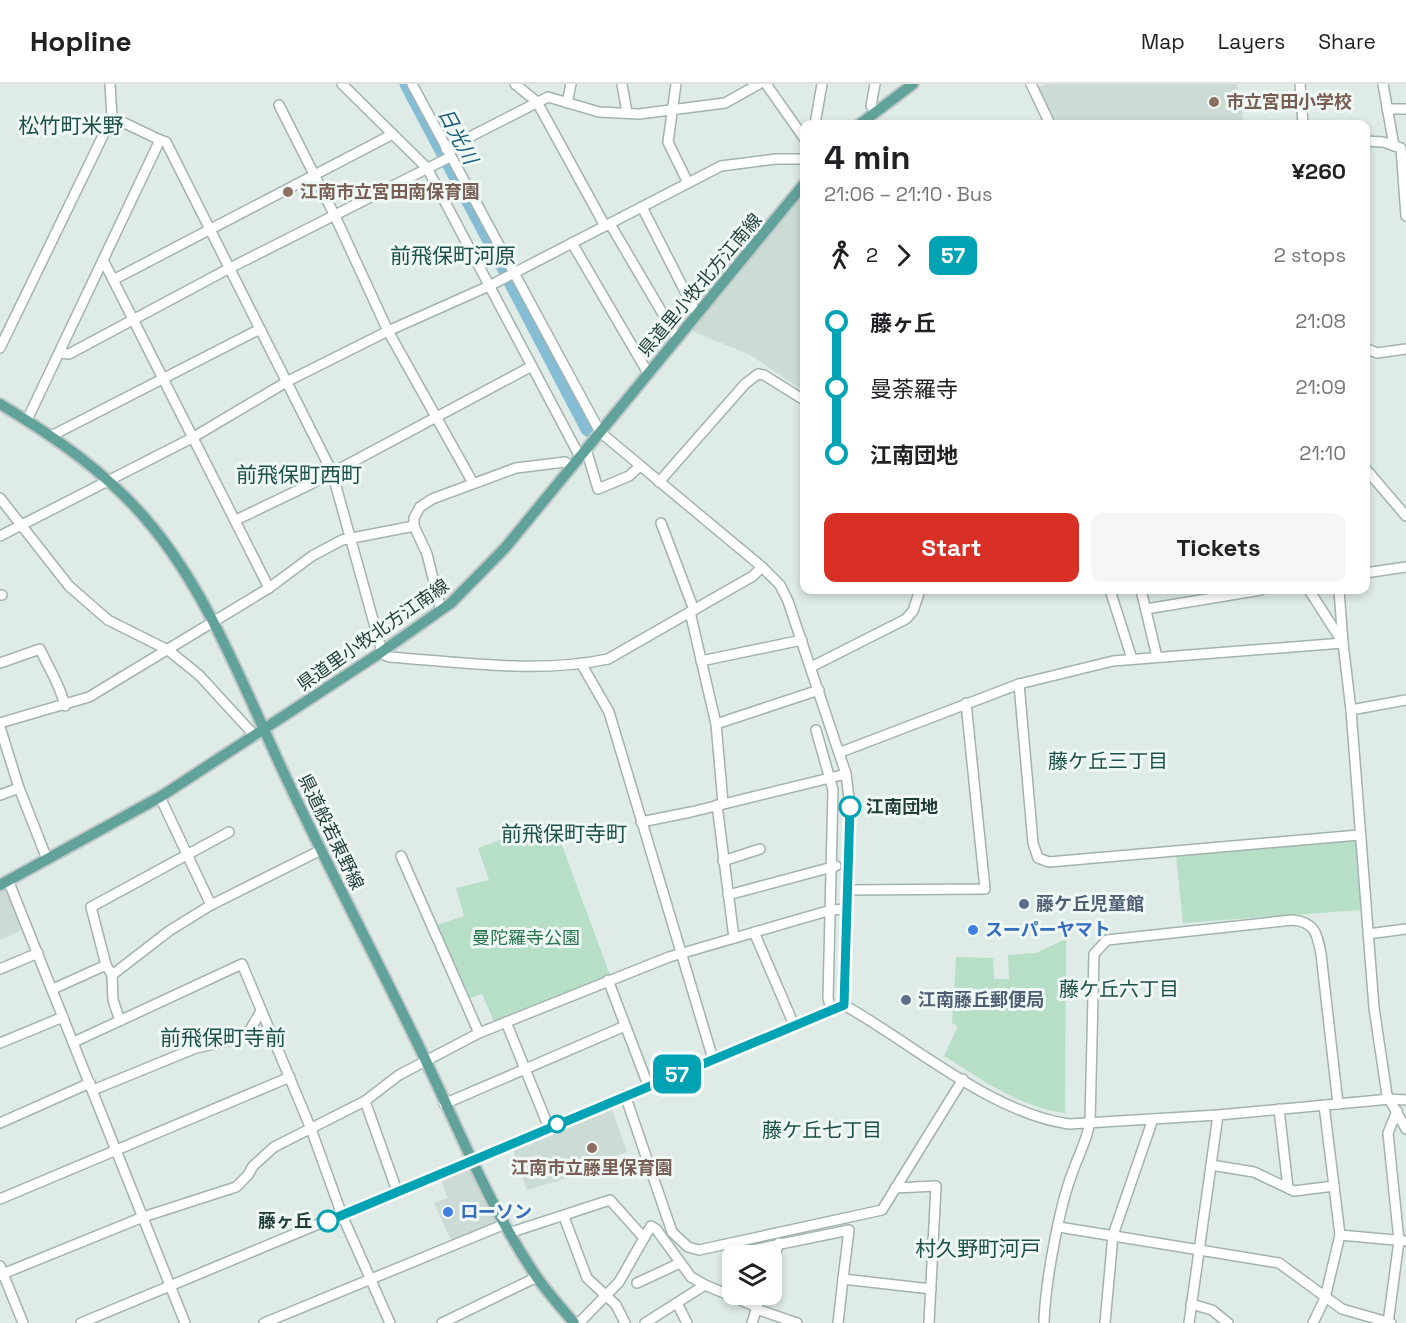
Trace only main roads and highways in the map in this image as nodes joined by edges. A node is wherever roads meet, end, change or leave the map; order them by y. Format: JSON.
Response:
{"nodes":[{"id":1,"x":913,"y":84,"type":"edge"},
{"id":2,"x":865,"y":120,"type":"edge"},
{"id":3,"x":800,"y":189,"type":"edge"},
{"id":4,"x":0,"y":404,"type":"edge"},
{"id":5,"x":259,"y":733,"type":"junction"},
{"id":6,"x":4,"y":883,"type":"edge"},
{"id":7,"x":574,"y":1323,"type":"edge"}],
"edges":[{"from":1,"to":2,"type":"main road"},
{"from":3,"to":5,"type":"main road","name":"県道里小牧北方江南線"},
{"from":4,"to":5,"type":"main road","name":"県道般若東野線"},
{"from":5,"to":6,"type":"main road","name":"県道里小牧北方江南線"},
{"from":5,"to":7,"type":"main road","name":"県道般若東野線"}]}
